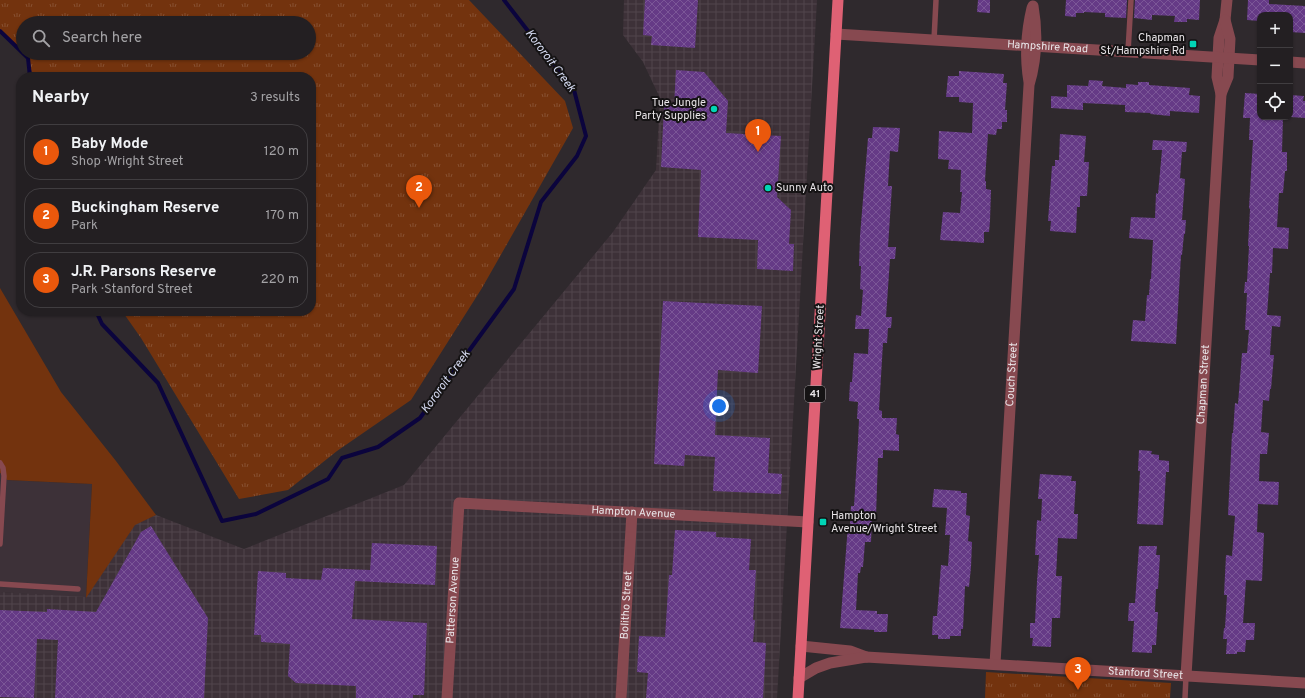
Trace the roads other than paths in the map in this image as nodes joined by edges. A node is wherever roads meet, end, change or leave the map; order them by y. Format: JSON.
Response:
{"nodes":[{"id":1,"x":838,"y":0,"type":"edge"},
{"id":2,"x":936,"y":0,"type":"edge"},
{"id":3,"x":1131,"y":0,"type":"edge"},
{"id":4,"x":1226,"y":0,"type":"edge"},
{"id":5,"x":1033,"y":3,"type":"edge"},
{"id":6,"x":836,"y":34,"type":"junction"},
{"id":7,"x":934,"y":40,"type":"junction"},
{"id":8,"x":1031,"y":46,"type":"junction"},
{"id":9,"x":1128,"y":52,"type":"junction"},
{"id":10,"x":1224,"y":58,"type":"junction"},
{"id":11,"x":1257,"y":60,"type":"edge"},
{"id":12,"x":1293,"y":62,"type":"edge"},
{"id":13,"x":1305,"y":62,"type":"edge"},
{"id":14,"x":0,"y":463,"type":"edge"},
{"id":15,"x":459,"y":503,"type":"joint"},
{"id":16,"x":632,"y":512,"type":"junction"},
{"id":17,"x":808,"y":522,"type":"junction"},
{"id":18,"x":0,"y":544,"type":"edge"},
{"id":19,"x":0,"y":584,"type":"edge"},
{"id":20,"x":78,"y":589,"type":"dead end"},
{"id":21,"x":801,"y":646,"type":"junction"},
{"id":22,"x":866,"y":657,"type":"junction"},
{"id":23,"x":995,"y":664,"type":"junction"},
{"id":24,"x":1186,"y":676,"type":"junction"},
{"id":25,"x":799,"y":678,"type":"junction"},
{"id":26,"x":1305,"y":683,"type":"edge"},
{"id":27,"x":448,"y":698,"type":"edge"},
{"id":28,"x":621,"y":698,"type":"edge"},
{"id":29,"x":798,"y":698,"type":"edge"},
{"id":30,"x":1185,"y":698,"type":"edge"}],
"edges":[{"from":1,"to":6,"type":"main road","name":"Wright Street","number":"41"},
{"from":2,"to":7,"type":"lane"},
{"from":3,"to":9,"type":"lane"},
{"from":4,"to":10,"type":"street","name":"Chapman Street"},
{"from":5,"to":8,"type":"street","name":"Couch Street"},
{"from":6,"to":7,"type":"street","name":"Hampshire Road"},
{"from":6,"to":17,"type":"main road","name":"Wright Street","number":"41"},
{"from":7,"to":8,"type":"street","name":"Hampshire Road"},
{"from":8,"to":9,"type":"street","name":"Hampshire Road"},
{"from":8,"to":23,"type":"street","name":"Couch Street"},
{"from":9,"to":10,"type":"street","name":"Hampshire Road"},
{"from":10,"to":11,"type":"street","name":"Hampshire Road"},
{"from":10,"to":24,"type":"street","name":"Chapman Street"},
{"from":12,"to":13,"type":"street"},
{"from":14,"to":18,"type":"lane"},
{"from":15,"to":16,"type":"street","name":"Hampton Avenue"},
{"from":15,"to":27,"type":"street","name":"Patterson Avenue"},
{"from":16,"to":17,"type":"street","name":"Hampton Avenue"},
{"from":16,"to":28,"type":"street","name":"Bolitho Street"},
{"from":17,"to":21,"type":"main road","name":"Wright Street","number":"41"},
{"from":19,"to":20,"type":"lane"},
{"from":21,"to":22,"type":"street","name":"Stanford Street"},
{"from":21,"to":25,"type":"main road","name":"Wright Street","number":"41"},
{"from":22,"to":23,"type":"street","name":"Stanford Street"},
{"from":22,"to":25,"type":"street","name":"Stanford Street"},
{"from":23,"to":24,"type":"street","name":"Stanford Street"},
{"from":24,"to":26,"type":"street","name":"Stanford Street"},
{"from":24,"to":30,"type":"lane"},
{"from":25,"to":29,"type":"main road","name":"Wright Street","number":"41"}]}
